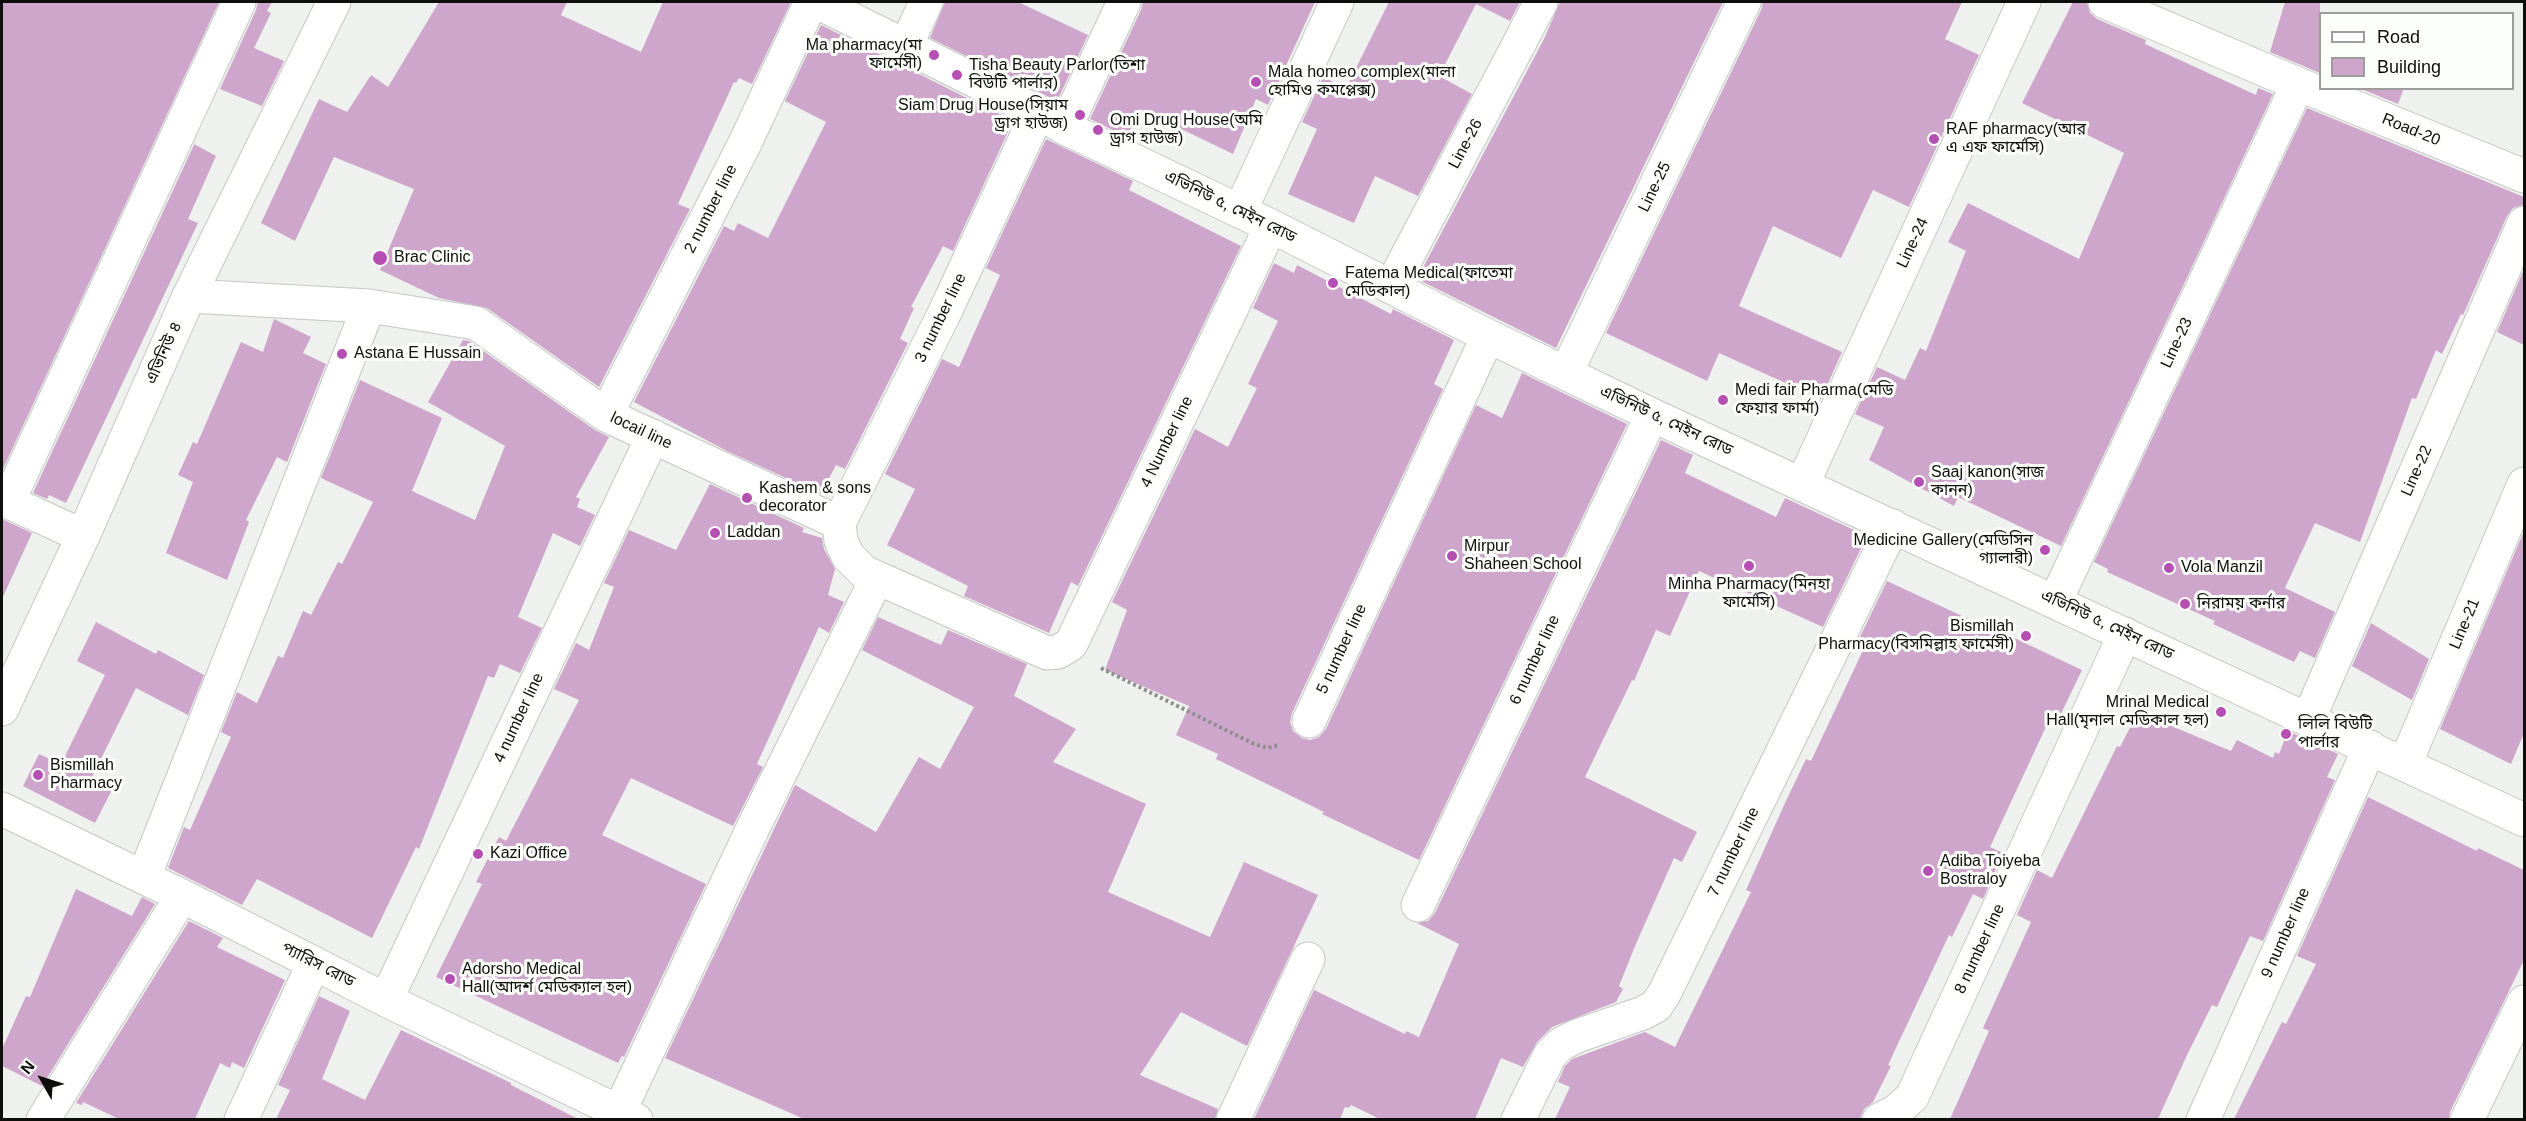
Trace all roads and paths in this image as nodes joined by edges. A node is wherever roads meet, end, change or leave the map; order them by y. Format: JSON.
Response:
{"nodes":[{"id":1,"x":239,"y":2,"type":"edge"},
{"id":2,"x":334,"y":2,"type":"edge"},
{"id":3,"x":812,"y":2,"type":"edge"},
{"id":4,"x":817,"y":2,"type":"edge"},
{"id":5,"x":926,"y":2,"type":"edge"},
{"id":6,"x":1124,"y":2,"type":"edge"},
{"id":7,"x":1337,"y":2,"type":"edge"},
{"id":8,"x":1541,"y":2,"type":"edge"},
{"id":9,"x":1744,"y":2,"type":"edge"},
{"id":10,"x":2024,"y":2,"type":"edge"},
{"id":11,"x":2105,"y":2,"type":"edge"},
{"id":12,"x":906,"y":46,"type":"junction"},
{"id":13,"x":2298,"y":84,"type":"junction"},
{"id":14,"x":1052,"y":120,"type":"junction"},
{"id":15,"x":2524,"y":176,"type":"edge"},
{"id":16,"x":1240,"y":211,"type":"junction"},
{"id":17,"x":2524,"y":223,"type":"edge"},
{"id":18,"x":1270,"y":226,"type":"junction"},
{"id":19,"x":1391,"y":287,"type":"junction"},
{"id":20,"x":189,"y":296,"type":"junction"},
{"id":21,"x":369,"y":306,"type":"junction"},
{"id":22,"x":1488,"y":336,"type":"junction"},
{"id":23,"x":1566,"y":373,"type":"junction"},
{"id":24,"x":606,"y":415,"type":"junction"},
{"id":25,"x":1652,"y":415,"type":"junction"},
{"id":26,"x":653,"y":436,"type":"junction"},
{"id":27,"x":2524,"y":484,"type":"edge"},
{"id":28,"x":1802,"y":485,"type":"junction"},
{"id":29,"x":5,"y":500,"type":"edge"},
{"id":30,"x":838,"y":523,"type":"junction"},
{"id":31,"x":1893,"y":526,"type":"junction"},
{"id":32,"x":83,"y":536,"type":"junction"},
{"id":33,"x":877,"y":578,"type":"junction"},
{"id":34,"x":2055,"y":602,"type":"junction"},
{"id":35,"x":2125,"y":634,"type":"junction"},
{"id":36,"x":1060,"y":651,"type":"junction"},
{"id":37,"x":2,"y":709,"type":"edge"},
{"id":38,"x":2309,"y":718,"type":"junction"},
{"id":39,"x":1309,"y":721,"type":"joint"},
{"id":40,"x":2370,"y":747,"type":"junction"},
{"id":41,"x":2405,"y":764,"type":"junction"},
{"id":42,"x":2,"y":809,"type":"edge"},
{"id":43,"x":2524,"y":820,"type":"edge"},
{"id":44,"x":144,"y":878,"type":"junction"},
{"id":45,"x":182,"y":896,"type":"junction"},
{"id":46,"x":1418,"y":905,"type":"dead end"},
{"id":47,"x":1308,"y":959,"type":"dead end"},
{"id":48,"x":314,"y":963,"type":"junction"},
{"id":49,"x":386,"y":1000,"type":"junction"},
{"id":50,"x":2524,"y":1002,"type":"edge"},
{"id":51,"x":628,"y":1116,"type":"edge"},
{"id":52,"x":43,"y":1119,"type":"edge"},
{"id":53,"x":241,"y":1119,"type":"edge"},
{"id":54,"x":1233,"y":1119,"type":"edge"},
{"id":55,"x":1518,"y":1119,"type":"edge"},
{"id":56,"x":1879,"y":1119,"type":"edge"},
{"id":57,"x":2203,"y":1119,"type":"edge"},
{"id":58,"x":2467,"y":1119,"type":"edge"}],
"edges":[{"from":1,"to":29,"type":"street"},
{"from":2,"to":20,"type":"street","name":"এভিনিউ ৪"},
{"from":3,"to":24,"type":"street","name":"2 number line"},
{"from":4,"to":12,"type":"street","name":"এভিনিউ ৫, মেইন রোড"},
{"from":5,"to":12,"type":"street"},
{"from":6,"to":14,"type":"street","name":"3 number line"},
{"from":7,"to":16,"type":"street"},
{"from":8,"to":19,"type":"street","name":"Line-26"},
{"from":9,"to":23,"type":"street","name":"Line-25"},
{"from":10,"to":28,"type":"street","name":"Line-24"},
{"from":11,"to":13,"type":"street","name":"Road-20"},
{"from":12,"to":14,"type":"street","name":"এভিনিউ ৫, মেইন রোড"},
{"from":13,"to":15,"type":"street","name":"Road-20"},
{"from":13,"to":34,"type":"street","name":"Line-23"},
{"from":14,"to":16,"type":"street","name":"এভিনিউ ৫, মেইন রোড"},
{"from":14,"to":30,"type":"street","name":"3 number line"},
{"from":16,"to":18,"type":"street","name":"এভিনিউ ৫, মেইন রোড"},
{"from":17,"to":38,"type":"street","name":"Line-22"},
{"from":18,"to":19,"type":"street","name":"এভিনিউ ৫, মেইন রোড"},
{"from":18,"to":36,"type":"street","name":"4 Number line"},
{"from":19,"to":22,"type":"street","name":"এভিনিউ ৫, মেইন রোড"},
{"from":20,"to":21,"type":"street","name":"locail line"},
{"from":20,"to":32,"type":"street","name":"এভিনিউ ৪"},
{"from":21,"to":24,"type":"street","name":"locail line"},
{"from":21,"to":44,"type":"street"},
{"from":22,"to":23,"type":"street","name":"এভিনিউ ৫, মেইন রোড"},
{"from":22,"to":39,"type":"street","name":"5 number line"},
{"from":23,"to":25,"type":"street","name":"এভিনিউ ৫, মেইন রোড"},
{"from":24,"to":26,"type":"street","name":"locail line"},
{"from":25,"to":28,"type":"street","name":"এভিনিউ ৫, মেইন রোড"},
{"from":25,"to":46,"type":"street","name":"6 number line"},
{"from":26,"to":30,"type":"street","name":"locail line"},
{"from":26,"to":49,"type":"street","name":"4 number line"},
{"from":27,"to":41,"type":"street","name":"Line-21"},
{"from":28,"to":31,"type":"street","name":"এভিনিউ ৫, মেইন রোড"},
{"from":29,"to":32,"type":"street"},
{"from":30,"to":33,"type":"street"},
{"from":31,"to":34,"type":"street","name":"এভিনিউ ৫, মেইন রোড"},
{"from":31,"to":55,"type":"street","name":"7 number line"},
{"from":32,"to":37,"type":"street","name":"এভিনিউ ৪"},
{"from":33,"to":36,"type":"street"},
{"from":33,"to":51,"type":"street"},
{"from":34,"to":35,"type":"street","name":"এভিনিউ ৫, মেইন রোড"},
{"from":35,"to":38,"type":"street","name":"এভিনিউ ৫, মেইন রোড"},
{"from":35,"to":56,"type":"street","name":"8 number line"},
{"from":36,"to":39,"type":"path"},
{"from":38,"to":40,"type":"street","name":"এভিনিউ ৫, মেইন রোড"},
{"from":40,"to":41,"type":"street","name":"এভিনিউ ৫, মেইন রোড"},
{"from":40,"to":57,"type":"street","name":"9 number line"},
{"from":41,"to":43,"type":"street","name":"এভিনিউ ৫, মেইন রোড"},
{"from":42,"to":44,"type":"street","name":"প্যারিস রোড"},
{"from":44,"to":45,"type":"street","name":"প্যারিস রোড"},
{"from":45,"to":48,"type":"street","name":"প্যারিস রোড"},
{"from":45,"to":52,"type":"street"},
{"from":47,"to":54,"type":"street"},
{"from":48,"to":49,"type":"street","name":"প্যারিস রোড"},
{"from":48,"to":53,"type":"street"},
{"from":49,"to":51,"type":"street","name":"প্যারিস রোড"},
{"from":50,"to":58,"type":"street"}]}
